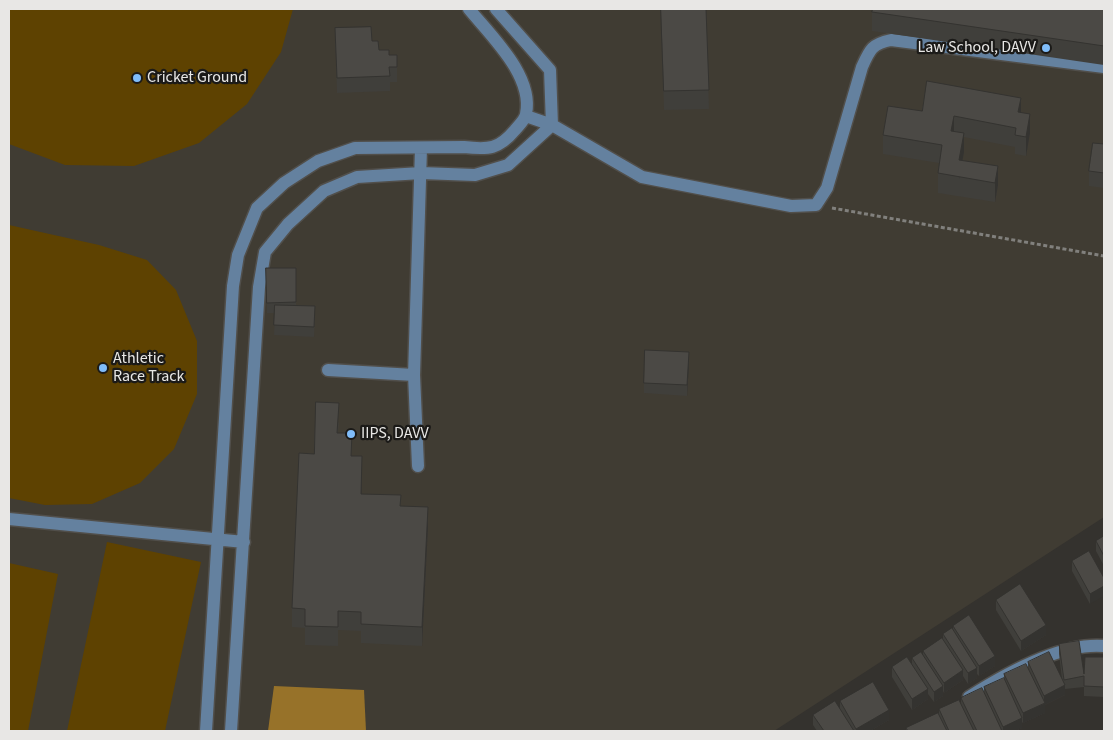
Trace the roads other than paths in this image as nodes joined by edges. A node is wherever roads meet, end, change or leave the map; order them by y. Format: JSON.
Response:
{"nodes":[{"id":1,"x":469,"y":9,"type":"edge"},
{"id":2,"x":496,"y":9,"type":"edge"},
{"id":3,"x":1104,"y":67,"type":"edge"},
{"id":4,"x":526,"y":116,"type":"junction"},
{"id":5,"x":552,"y":125,"type":"junction"},
{"id":6,"x":421,"y":148,"type":"junction"},
{"id":7,"x":421,"y":173,"type":"junction"},
{"id":8,"x":328,"y":370,"type":"dead end"},
{"id":9,"x":414,"y":375,"type":"junction"},
{"id":10,"x":418,"y":466,"type":"dead end"},
{"id":11,"x":9,"y":519,"type":"edge"},
{"id":12,"x":216,"y":540,"type":"junction"},
{"id":13,"x":244,"y":542,"type":"junction"},
{"id":14,"x":1104,"y":646,"type":"edge"},
{"id":15,"x":962,"y":701,"type":"edge"},
{"id":16,"x":206,"y":731,"type":"edge"},
{"id":17,"x":231,"y":731,"type":"edge"}],
"edges":[{"from":1,"to":4,"type":"street"},
{"from":2,"to":5,"type":"street"},
{"from":3,"to":5,"type":"street"},
{"from":4,"to":5,"type":"street"},
{"from":4,"to":6,"type":"street"},
{"from":5,"to":7,"type":"street"},
{"from":6,"to":7,"type":"street"},
{"from":6,"to":12,"type":"street"},
{"from":7,"to":9,"type":"street"},
{"from":7,"to":13,"type":"street"},
{"from":8,"to":9,"type":"street"},
{"from":9,"to":10,"type":"street"},
{"from":11,"to":12,"type":"street"},
{"from":12,"to":13,"type":"street"},
{"from":12,"to":16,"type":"street"},
{"from":13,"to":17,"type":"street"},
{"from":14,"to":15,"type":"street"}]}
